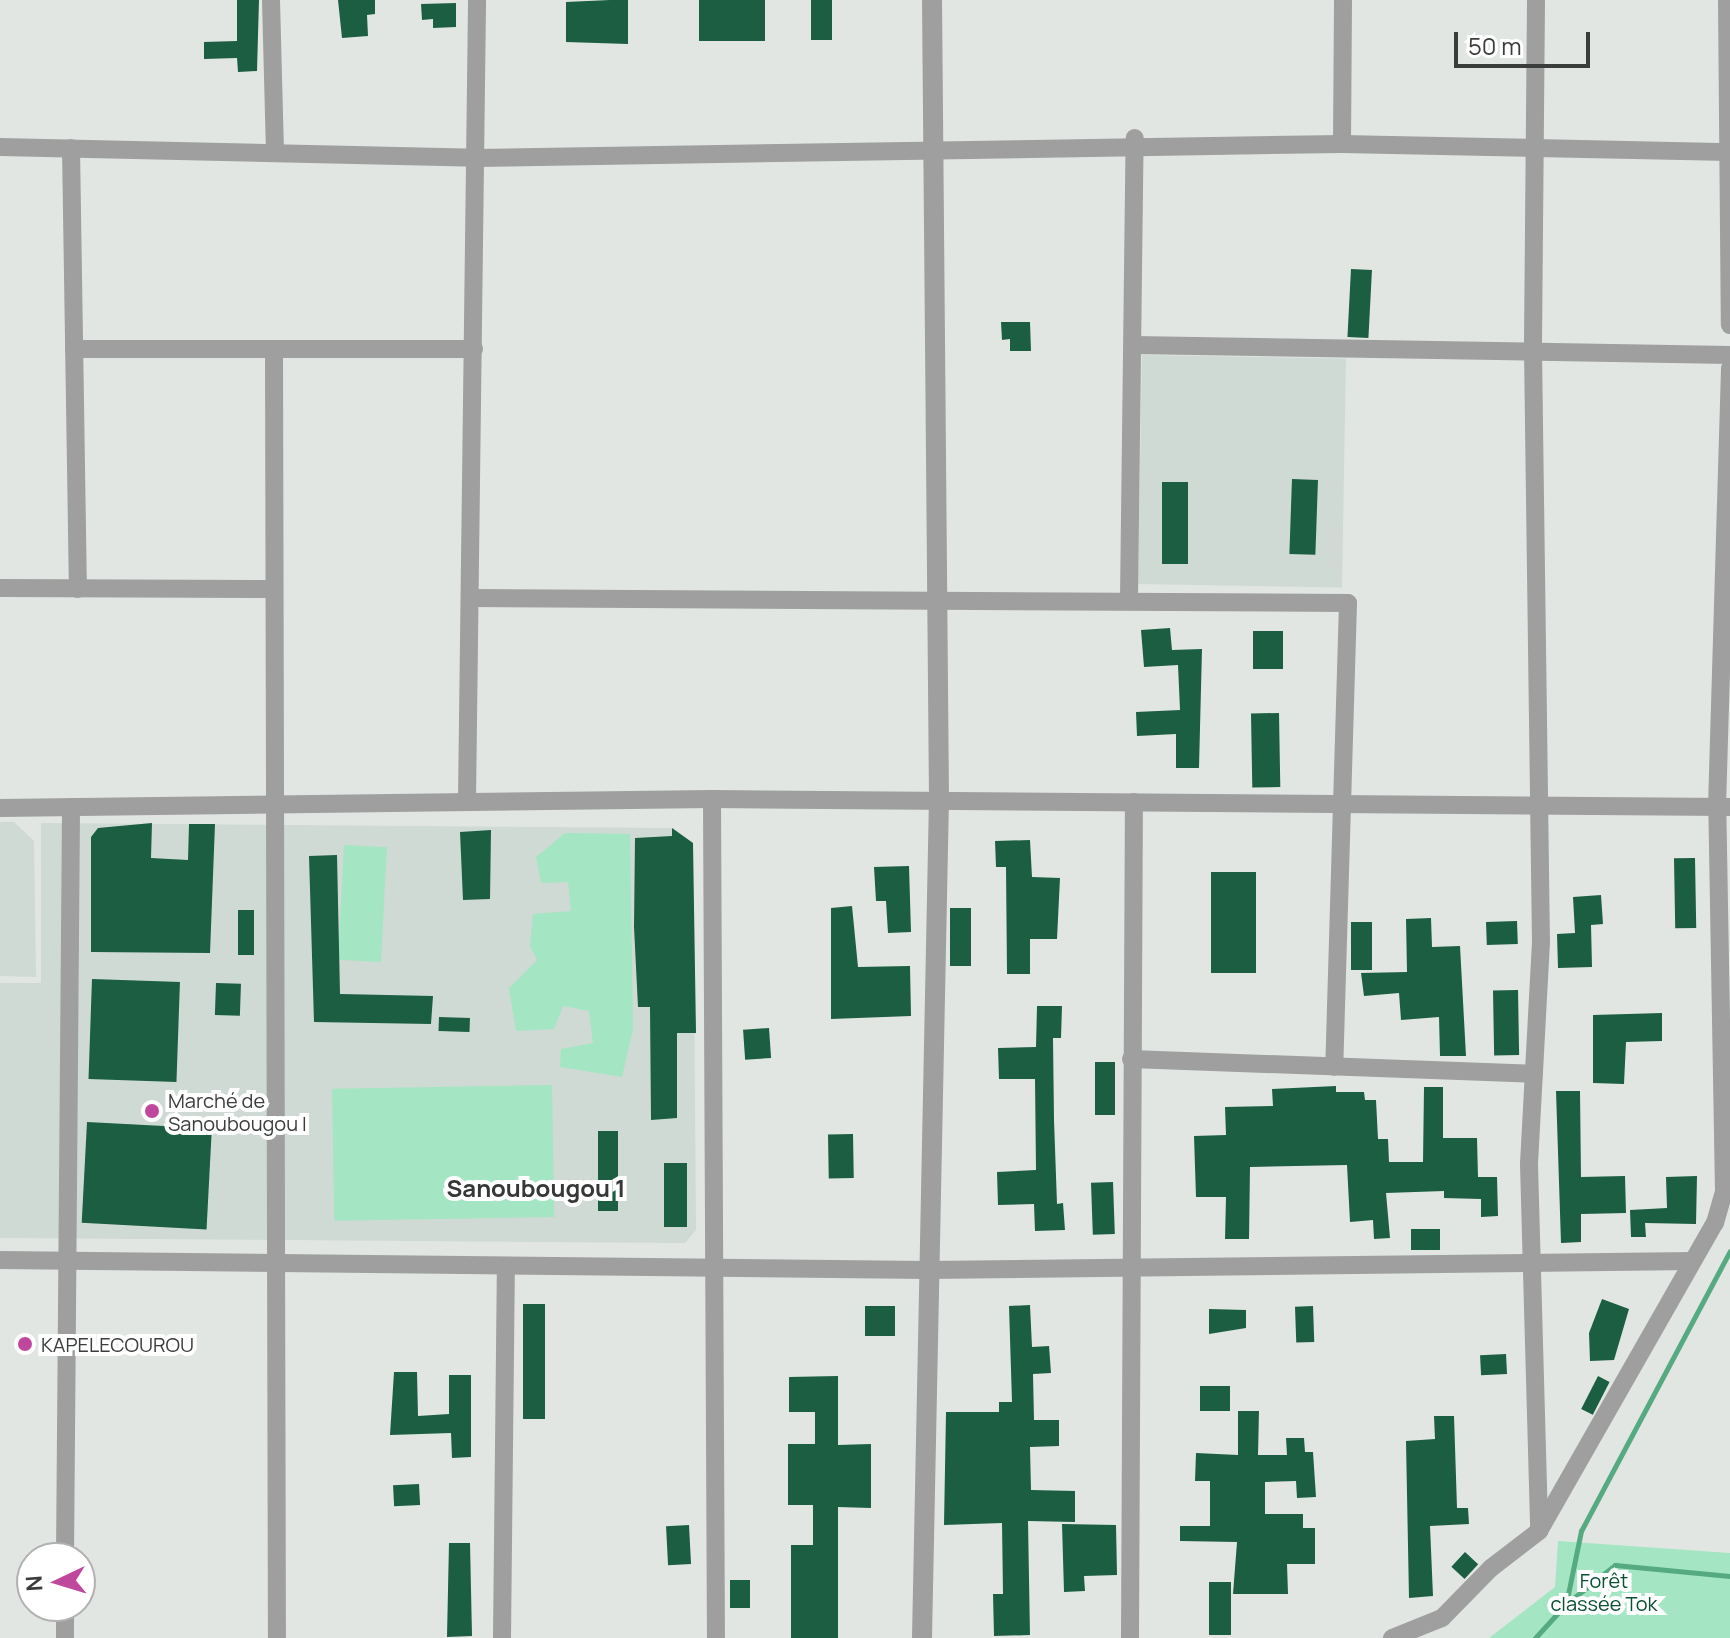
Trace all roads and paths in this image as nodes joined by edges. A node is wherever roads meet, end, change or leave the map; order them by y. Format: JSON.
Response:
{"nodes":[{"id":1,"x":271,"y":0,"type":"edge"},
{"id":2,"x":477,"y":0,"type":"edge"},
{"id":3,"x":932,"y":0,"type":"edge"},
{"id":4,"x":1343,"y":0,"type":"edge"},
{"id":5,"x":1536,"y":0,"type":"edge"},
{"id":6,"x":1727,"y":0,"type":"edge"},
{"id":7,"x":1728,"y":62,"type":"edge"},
{"id":8,"x":1135,"y":143,"type":"junction"},
{"id":9,"x":1342,"y":144,"type":"junction"},
{"id":10,"x":0,"y":147,"type":"edge"},
{"id":11,"x":71,"y":148,"type":"junction"},
{"id":12,"x":936,"y":148,"type":"junction"},
{"id":13,"x":1534,"y":148,"type":"junction"},
{"id":14,"x":1729,"y":152,"type":"edge"},
{"id":15,"x":275,"y":153,"type":"junction"},
{"id":16,"x":476,"y":158,"type":"junction"},
{"id":17,"x":1730,"y":325,"type":"edge"},
{"id":18,"x":1133,"y":345,"type":"junction"},
{"id":19,"x":74,"y":349,"type":"junction"},
{"id":20,"x":274,"y":349,"type":"junction"},
{"id":21,"x":474,"y":349,"type":"junction"},
{"id":22,"x":1533,"y":354,"type":"junction"},
{"id":23,"x":1730,"y":355,"type":"edge"},
{"id":24,"x":1730,"y":368,"type":"edge"},
{"id":25,"x":0,"y":588,"type":"edge"},
{"id":26,"x":78,"y":589,"type":"junction"},
{"id":27,"x":273,"y":589,"type":"junction"},
{"id":28,"x":470,"y":598,"type":"junction"},
{"id":29,"x":1129,"y":599,"type":"junction"},
{"id":30,"x":937,"y":602,"type":"junction"},
{"id":31,"x":712,"y":799,"type":"junction"},
{"id":32,"x":467,"y":800,"type":"junction"},
{"id":33,"x":939,"y":800,"type":"junction"},
{"id":34,"x":1134,"y":802,"type":"junction"},
{"id":35,"x":273,"y":803,"type":"junction"},
{"id":36,"x":1342,"y":803,"type":"junction"},
{"id":37,"x":71,"y":807,"type":"junction"},
{"id":38,"x":1541,"y":807,"type":"junction"},
{"id":39,"x":1723,"y":807,"type":"edge"},
{"id":40,"x":0,"y":808,"type":"edge"},
{"id":41,"x":1131,"y":1059,"type":"junction"},
{"id":42,"x":1334,"y":1067,"type":"junction"},
{"id":43,"x":1534,"y":1074,"type":"junction"},
{"id":44,"x":0,"y":1260,"type":"edge"},
{"id":45,"x":67,"y":1260,"type":"junction"},
{"id":46,"x":1692,"y":1261,"type":"junction"},
{"id":47,"x":1531,"y":1263,"type":"junction"},
{"id":48,"x":276,"y":1265,"type":"junction"},
{"id":49,"x":714,"y":1268,"type":"junction"},
{"id":50,"x":1129,"y":1268,"type":"junction"},
{"id":51,"x":506,"y":1269,"type":"junction"},
{"id":52,"x":928,"y":1270,"type":"junction"},
{"id":53,"x":1539,"y":1531,"type":"junction"},
{"id":54,"x":65,"y":1542,"type":"edge"},
{"id":55,"x":277,"y":1638,"type":"edge"},
{"id":56,"x":502,"y":1638,"type":"edge"},
{"id":57,"x":716,"y":1638,"type":"edge"},
{"id":58,"x":922,"y":1638,"type":"edge"},
{"id":59,"x":1130,"y":1638,"type":"edge"},
{"id":60,"x":1392,"y":1638,"type":"edge"}],
"edges":[{"from":1,"to":15,"type":"street"},
{"from":2,"to":16,"type":"street"},
{"from":3,"to":12,"type":"street"},
{"from":4,"to":9,"type":"street"},
{"from":5,"to":13,"type":"street"},
{"from":6,"to":7,"type":"street"},
{"from":7,"to":14,"type":"street"},
{"from":8,"to":9,"type":"street"},
{"from":8,"to":12,"type":"street"},
{"from":8,"to":18,"type":"street"},
{"from":9,"to":13,"type":"street"},
{"from":10,"to":11,"type":"street"},
{"from":11,"to":15,"type":"street"},
{"from":11,"to":19,"type":"street"},
{"from":12,"to":16,"type":"street"},
{"from":12,"to":30,"type":"street"},
{"from":13,"to":14,"type":"street"},
{"from":13,"to":22,"type":"street"},
{"from":14,"to":17,"type":"street"},
{"from":15,"to":16,"type":"street"},
{"from":16,"to":21,"type":"street"},
{"from":18,"to":22,"type":"street"},
{"from":18,"to":29,"type":"street"},
{"from":19,"to":20,"type":"street"},
{"from":19,"to":26,"type":"street"},
{"from":20,"to":21,"type":"street"},
{"from":20,"to":27,"type":"street"},
{"from":21,"to":28,"type":"street"},
{"from":22,"to":23,"type":"street"},
{"from":22,"to":38,"type":"street"},
{"from":24,"to":39,"type":"street"},
{"from":25,"to":26,"type":"street"},
{"from":26,"to":27,"type":"street"},
{"from":27,"to":35,"type":"street"},
{"from":28,"to":30,"type":"street"},
{"from":28,"to":32,"type":"street"},
{"from":29,"to":30,"type":"street"},
{"from":29,"to":36,"type":"street"},
{"from":30,"to":33,"type":"street"},
{"from":31,"to":32,"type":"street"},
{"from":31,"to":33,"type":"street"},
{"from":31,"to":49,"type":"street"},
{"from":32,"to":35,"type":"street"},
{"from":33,"to":34,"type":"street"},
{"from":33,"to":52,"type":"street"},
{"from":34,"to":36,"type":"street"},
{"from":34,"to":41,"type":"street"},
{"from":35,"to":37,"type":"street"},
{"from":35,"to":48,"type":"street"},
{"from":36,"to":38,"type":"street"},
{"from":36,"to":42,"type":"street"},
{"from":37,"to":40,"type":"street"},
{"from":37,"to":45,"type":"street"},
{"from":38,"to":39,"type":"street"},
{"from":38,"to":43,"type":"street"},
{"from":39,"to":46,"type":"street"},
{"from":41,"to":42,"type":"street"},
{"from":41,"to":50,"type":"street"},
{"from":42,"to":43,"type":"street"},
{"from":43,"to":47,"type":"street"},
{"from":44,"to":45,"type":"street"},
{"from":45,"to":48,"type":"street"},
{"from":45,"to":54,"type":"street"},
{"from":46,"to":47,"type":"street"},
{"from":46,"to":53,"type":"street"},
{"from":47,"to":50,"type":"street"},
{"from":47,"to":53,"type":"street"},
{"from":48,"to":51,"type":"street"},
{"from":48,"to":55,"type":"street"},
{"from":49,"to":51,"type":"street"},
{"from":49,"to":52,"type":"street"},
{"from":49,"to":57,"type":"street"},
{"from":50,"to":52,"type":"street"},
{"from":50,"to":59,"type":"street"},
{"from":51,"to":56,"type":"street"},
{"from":52,"to":58,"type":"street"},
{"from":53,"to":60,"type":"street"}]}
